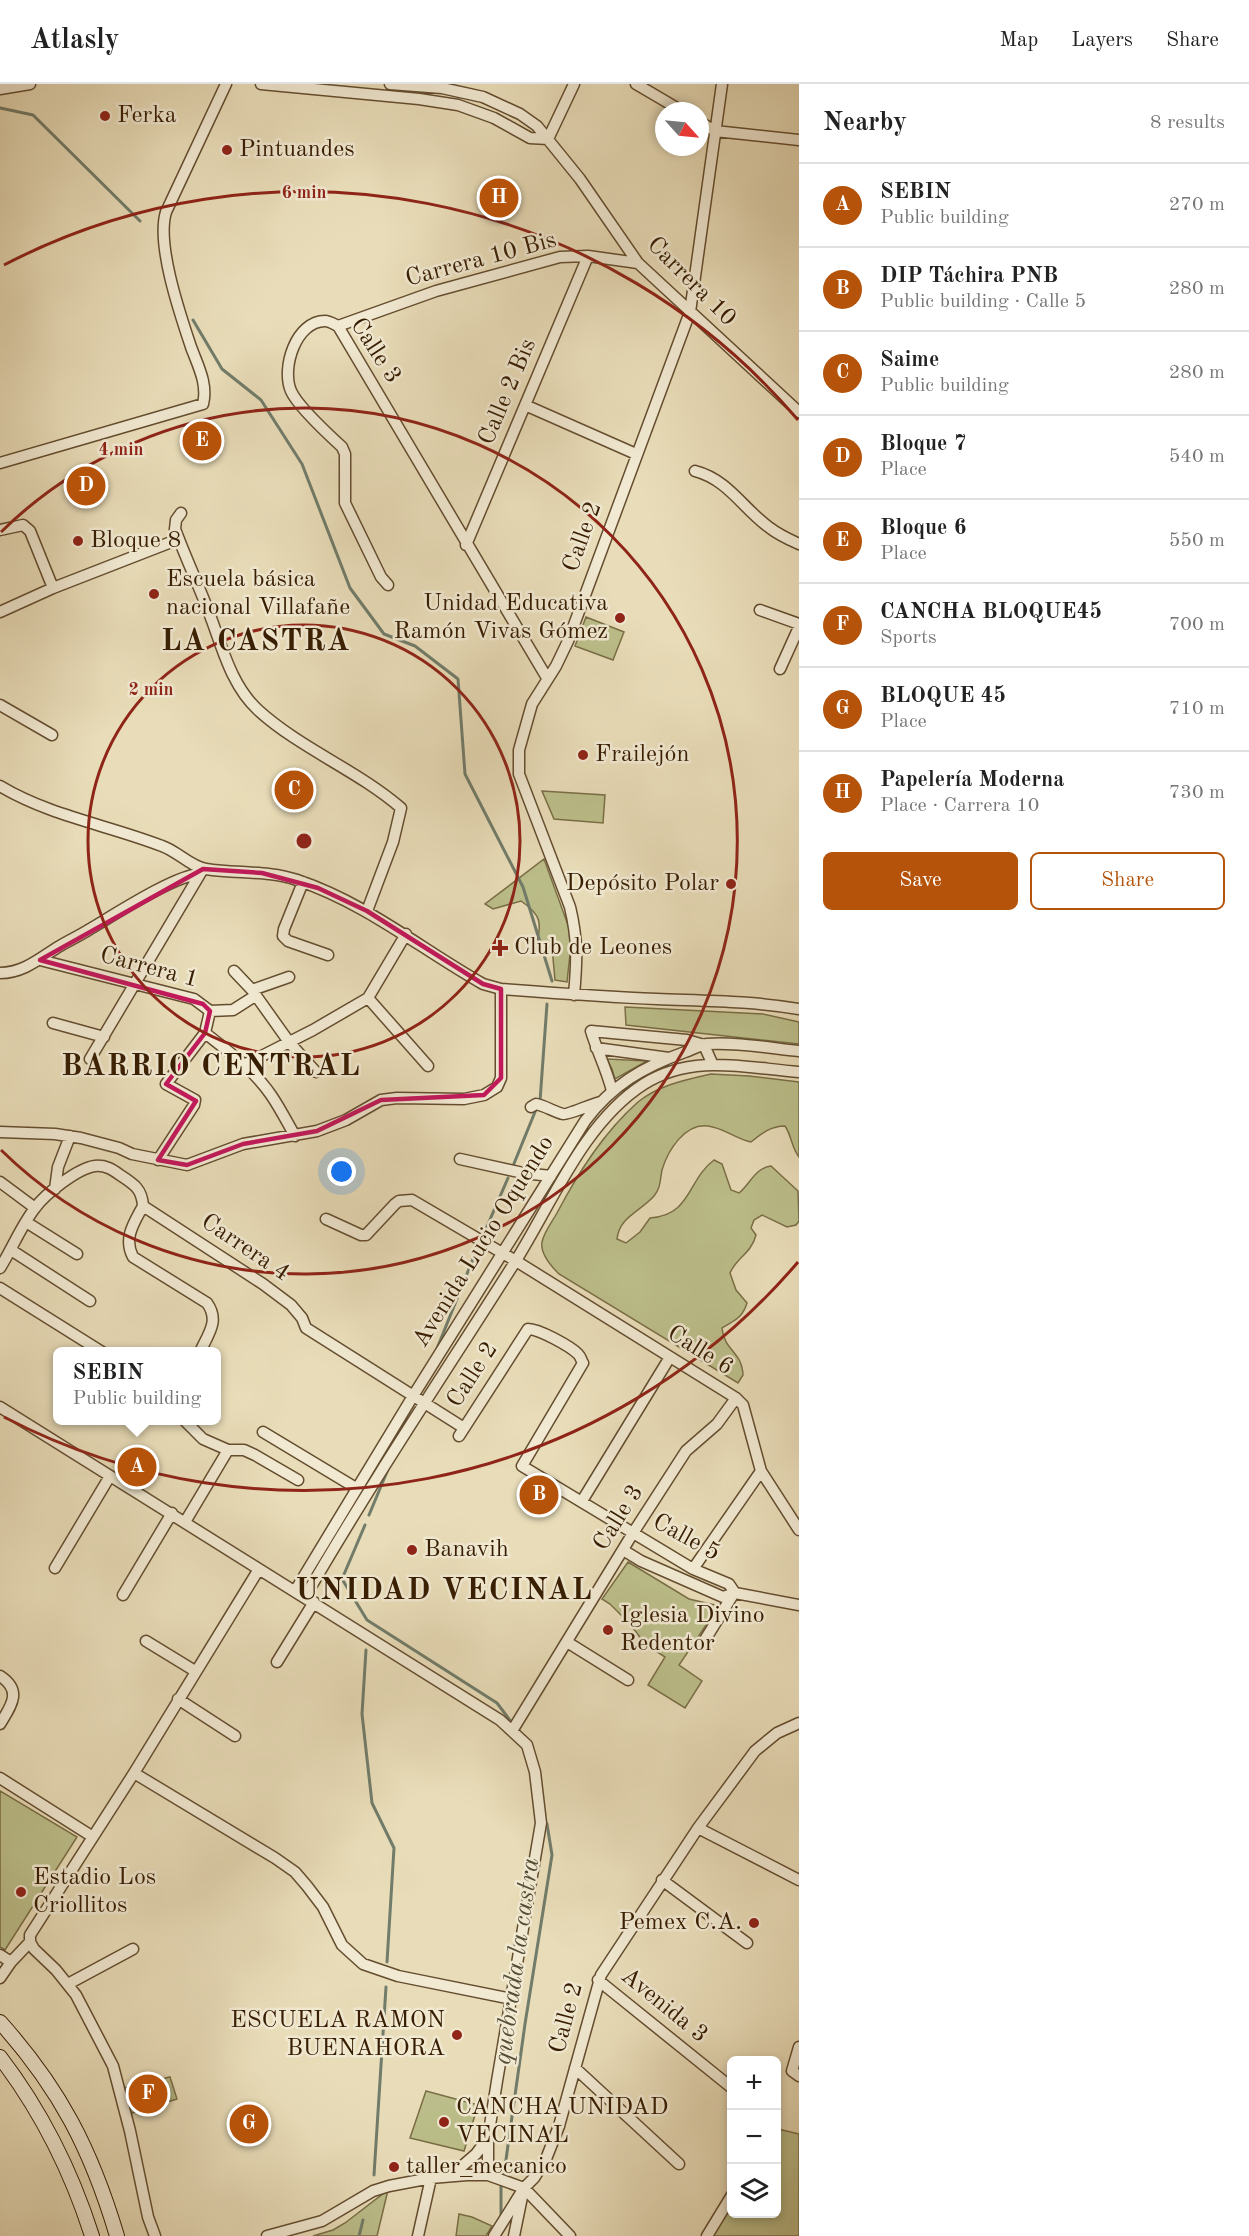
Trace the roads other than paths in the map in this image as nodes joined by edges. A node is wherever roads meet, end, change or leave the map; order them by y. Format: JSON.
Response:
{"nodes":[{"id":1,"x":30,"y":84,"type":"edge"},
{"id":2,"x":226,"y":84,"type":"edge"},
{"id":3,"x":261,"y":84,"type":"edge"},
{"id":4,"x":390,"y":84,"type":"edge"},
{"id":5,"x":574,"y":84,"type":"edge"},
{"id":6,"x":636,"y":84,"type":"edge"},
{"id":7,"x":722,"y":84,"type":"edge"},
{"id":8,"x":421,"y":87,"type":"junction"},
{"id":9,"x":0,"y":89,"type":"edge"},
{"id":10,"x":419,"y":99,"type":"junction"},
{"id":11,"x":667,"y":102,"type":"edge"},
{"id":12,"x":500,"y":104,"type":"junction"},
{"id":13,"x":494,"y":118,"type":"junction"},
{"id":14,"x":709,"y":127,"type":"edge"},
{"id":15,"x":715,"y":131,"type":"junction"},
{"id":16,"x":548,"y":139,"type":"junction"},
{"id":17,"x":799,"y":140,"type":"edge"},
{"id":18,"x":588,"y":256,"type":"junction"},
{"id":19,"x":638,"y":263,"type":"junction"},
{"id":20,"x":690,"y":312,"type":"junction"},
{"id":21,"x":338,"y":326,"type":"junction"},
{"id":22,"x":525,"y":405,"type":"junction"},
{"id":23,"x":798,"y":407,"type":"edge"},
{"id":24,"x":636,"y":454,"type":"junction"},
{"id":25,"x":0,"y":463,"type":"edge"},
{"id":26,"x":695,"y":471,"type":"dead end"},
{"id":27,"x":181,"y":513,"type":"dead end"},
{"id":28,"x":0,"y":530,"type":"edge"},
{"id":29,"x":179,"y":539,"type":"junction"},
{"id":30,"x":799,"y":544,"type":"edge"},
{"id":31,"x":466,"y":545,"type":"junction"},
{"id":32,"x":388,"y":585,"type":"dead end"},
{"id":33,"x":53,"y":588,"type":"junction"},
{"id":34,"x":760,"y":610,"type":"dead end"},
{"id":35,"x":0,"y":612,"type":"edge"},
{"id":36,"x":799,"y":626,"type":"edge"},
{"id":37,"x":780,"y":669,"type":"dead end"},
{"id":38,"x":547,"y":678,"type":"junction"},
{"id":39,"x":0,"y":705,"type":"edge"},
{"id":40,"x":52,"y":735,"type":"dead end"},
{"id":41,"x":1,"y":790,"type":"edge"},
{"id":42,"x":202,"y":871,"type":"junction"},
{"id":43,"x":303,"y":882,"type":"junction"},
{"id":44,"x":367,"y":911,"type":"junction"},
{"id":45,"x":406,"y":934,"type":"junction"},
{"id":46,"x":328,"y":955,"type":"dead end"},
{"id":47,"x":40,"y":960,"type":"junction"},
{"id":48,"x":234,"y":971,"type":"dead end"},
{"id":49,"x":0,"y":973,"type":"edge"},
{"id":50,"x":289,"y":977,"type":"dead end"},
{"id":51,"x":134,"y":985,"type":"junction"},
{"id":52,"x":501,"y":989,"type":"junction"},
{"id":53,"x":254,"y":993,"type":"junction"},
{"id":54,"x":574,"y":995,"type":"junction"},
{"id":55,"x":368,"y":998,"type":"junction"},
{"id":56,"x":799,"y":1009,"type":"edge"},
{"id":57,"x":210,"y":1011,"type":"junction"},
{"id":58,"x":52,"y":1023,"type":"dead end"},
{"id":59,"x":205,"y":1033,"type":"junction"},
{"id":60,"x":104,"y":1037,"type":"junction"},
{"id":61,"x":289,"y":1042,"type":"junction"},
{"id":62,"x":704,"y":1045,"type":"junction"},
{"id":63,"x":596,"y":1048,"type":"junction"},
{"id":64,"x":799,"y":1052,"type":"edge"},
{"id":65,"x":669,"y":1058,"type":"junction"},
{"id":66,"x":90,"y":1059,"type":"dead end"},
{"id":67,"x":712,"y":1063,"type":"junction"},
{"id":68,"x":244,"y":1065,"type":"junction"},
{"id":69,"x":428,"y":1066,"type":"dead end"},
{"id":70,"x":684,"y":1068,"type":"junction"},
{"id":71,"x":316,"y":1072,"type":"dead end"},
{"id":72,"x":799,"y":1072,"type":"edge"},
{"id":73,"x":612,"y":1090,"type":"junction"},
{"id":74,"x":600,"y":1102,"type":"junction"},
{"id":75,"x":531,"y":1107,"type":"dead end"},
{"id":76,"x":1,"y":1135,"type":"edge"},
{"id":77,"x":295,"y":1136,"type":"junction"},
{"id":78,"x":70,"y":1137,"type":"junction"},
{"id":79,"x":460,"y":1159,"type":"dead end"},
{"id":80,"x":158,"y":1160,"type":"junction"},
{"id":81,"x":551,"y":1176,"type":"junction"},
{"id":82,"x":0,"y":1182,"type":"edge"},
{"id":83,"x":55,"y":1189,"type":"junction"},
{"id":84,"x":143,"y":1206,"type":"junction"},
{"id":85,"x":35,"y":1208,"type":"junction"},
{"id":86,"x":326,"y":1220,"type":"dead end"},
{"id":87,"x":26,"y":1222,"type":"junction"},
{"id":88,"x":11,"y":1250,"type":"junction"},
{"id":89,"x":503,"y":1253,"type":"junction"},
{"id":90,"x":77,"y":1254,"type":"dead end"},
{"id":91,"x":516,"y":1261,"type":"junction"},
{"id":92,"x":0,"y":1268,"type":"edge"},
{"id":93,"x":0,"y":1288,"type":"edge"},
{"id":94,"x":90,"y":1300,"type":"dead end"},
{"id":95,"x":94,"y":1347,"type":"edge"},
{"id":96,"x":202,"y":1347,"type":"edge"},
{"id":97,"x":670,"y":1357,"type":"junction"},
{"id":98,"x":412,"y":1396,"type":"junction"},
{"id":99,"x":736,"y":1398,"type":"junction"},
{"id":100,"x":424,"y":1403,"type":"junction"},
{"id":101,"x":0,"y":1407,"type":"edge"},
{"id":102,"x":189,"y":1425,"type":"edge"},
{"id":103,"x":263,"y":1432,"type":"dead end"},
{"id":104,"x":228,"y":1450,"type":"junction"},
{"id":105,"x":522,"y":1466,"type":"joint"},
{"id":106,"x":761,"y":1471,"type":"junction"},
{"id":107,"x":110,"y":1476,"type":"junction"},
{"id":108,"x":298,"y":1480,"type":"dead end"},
{"id":109,"x":356,"y":1488,"type":"junction"},
{"id":110,"x":582,"y":1501,"type":"junction"},
{"id":111,"x":172,"y":1514,"type":"junction"},
{"id":112,"x":185,"y":1522,"type":"junction"},
{"id":113,"x":799,"y":1530,"type":"edge"},
{"id":114,"x":633,"y":1533,"type":"junction"},
{"id":115,"x":623,"y":1550,"type":"junction"},
{"id":116,"x":55,"y":1568,"type":"dead end"},
{"id":117,"x":259,"y":1569,"type":"junction"},
{"id":118,"x":693,"y":1569,"type":"junction"},
{"id":119,"x":295,"y":1591,"type":"junction"},
{"id":120,"x":735,"y":1593,"type":"junction"},
{"id":121,"x":123,"y":1595,"type":"dead end"},
{"id":122,"x":310,"y":1600,"type":"junction"},
{"id":123,"x":799,"y":1605,"type":"edge"},
{"id":124,"x":146,"y":1641,"type":"dead end"},
{"id":125,"x":567,"y":1642,"type":"junction"},
{"id":126,"x":703,"y":1642,"type":"dead end"},
{"id":127,"x":277,"y":1662,"type":"dead end"},
{"id":128,"x":195,"y":1671,"type":"junction"},
{"id":129,"x":0,"y":1676,"type":"edge"},
{"id":130,"x":628,"y":1680,"type":"dead end"},
{"id":131,"x":178,"y":1699,"type":"junction"},
{"id":132,"x":799,"y":1723,"type":"edge"},
{"id":133,"x":0,"y":1725,"type":"edge"},
{"id":134,"x":513,"y":1731,"type":"junction"},
{"id":135,"x":235,"y":1736,"type":"dead end"},
{"id":136,"x":134,"y":1773,"type":"junction"},
{"id":137,"x":0,"y":1778,"type":"edge"},
{"id":138,"x":698,"y":1828,"type":"junction"},
{"id":139,"x":93,"y":1837,"type":"junction"},
{"id":140,"x":662,"y":1880,"type":"junction"},
{"id":141,"x":799,"y":1880,"type":"edge"},
{"id":142,"x":30,"y":1942,"type":"junction"},
{"id":143,"x":747,"y":1943,"type":"dead end"},
{"id":144,"x":133,"y":1949,"type":"dead end"},
{"id":145,"x":0,"y":1955,"type":"edge"},
{"id":146,"x":11,"y":1962,"type":"junction"},
{"id":147,"x":0,"y":1978,"type":"edge"},
{"id":148,"x":598,"y":1980,"type":"junction"},
{"id":149,"x":68,"y":1984,"type":"junction"},
{"id":150,"x":512,"y":1999,"type":"junction"},
{"id":151,"x":0,"y":2022,"type":"edge"},
{"id":152,"x":799,"y":2047,"type":"edge"},
{"id":153,"x":0,"y":2057,"type":"edge"},
{"id":154,"x":574,"y":2068,"type":"junction"},
{"id":155,"x":799,"y":2076,"type":"edge"},
{"id":156,"x":727,"y":2084,"type":"edge"},
{"id":157,"x":488,"y":2138,"type":"junction"},
{"id":158,"x":679,"y":2164,"type":"dead end"},
{"id":159,"x":452,"y":2175,"type":"junction"},
{"id":160,"x":488,"y":2175,"type":"junction"},
{"id":161,"x":431,"y":2178,"type":"junction"},
{"id":162,"x":524,"y":2188,"type":"junction"},
{"id":163,"x":727,"y":2203,"type":"edge"},
{"id":164,"x":92,"y":2236,"type":"edge"},
{"id":165,"x":117,"y":2236,"type":"edge"},
{"id":166,"x":155,"y":2236,"type":"edge"},
{"id":167,"x":267,"y":2236,"type":"edge"},
{"id":168,"x":418,"y":2236,"type":"edge"},
{"id":169,"x":494,"y":2236,"type":"edge"},
{"id":170,"x":514,"y":2236,"type":"edge"},
{"id":171,"x":570,"y":2236,"type":"edge"},
{"id":172,"x":707,"y":2236,"type":"edge"}],
"edges":[{"from":1,"to":9,"type":"street"},
{"from":2,"to":25,"type":"street"},
{"from":3,"to":10,"type":"street"},
{"from":4,"to":8,"type":"street","name":"Carrera 10"},
{"from":5,"to":16,"type":"street"},
{"from":6,"to":11,"type":"street"},
{"from":7,"to":15,"type":"street","name":"Calle 2"},
{"from":8,"to":10,"type":"street"},
{"from":8,"to":12,"type":"street","name":"Carrera 10"},
{"from":10,"to":13,"type":"street"},
{"from":12,"to":13,"type":"street"},
{"from":12,"to":16,"type":"street","name":"Carrera 10"},
{"from":13,"to":16,"type":"street"},
{"from":14,"to":15,"type":"street"},
{"from":15,"to":17,"type":"street"},
{"from":15,"to":20,"type":"street","name":"Calle 2"},
{"from":16,"to":19,"type":"street","name":"Carrera 10"},
{"from":18,"to":19,"type":"street","name":"Carrera 10 Bis"},
{"from":18,"to":21,"type":"street","name":"Carrera 10 Bis"},
{"from":18,"to":22,"type":"street","name":"Calle 2 Bis"},
{"from":19,"to":20,"type":"street","name":"Carrera 10"},
{"from":20,"to":23,"type":"street","name":"Carrera 10"},
{"from":20,"to":24,"type":"street","name":"Calle 2"},
{"from":21,"to":31,"type":"street","name":"Calle 3"},
{"from":21,"to":32,"type":"street","name":"Calle 3"},
{"from":22,"to":24,"type":"street"},
{"from":22,"to":31,"type":"street","name":"Calle 2 Bis"},
{"from":24,"to":38,"type":"street","name":"Calle 2"},
{"from":26,"to":30,"type":"street"},
{"from":27,"to":29,"type":"street"},
{"from":28,"to":33,"type":"street"},
{"from":29,"to":33,"type":"street"},
{"from":29,"to":44,"type":"street"},
{"from":31,"to":38,"type":"street","name":"Calle 3"},
{"from":33,"to":35,"type":"street"},
{"from":34,"to":36,"type":"street"},
{"from":36,"to":37,"type":"street"},
{"from":38,"to":54,"type":"street","name":"Calle 2"},
{"from":39,"to":40,"type":"street"},
{"from":41,"to":42,"type":"street"},
{"from":42,"to":43,"type":"street"},
{"from":42,"to":47,"type":"street"},
{"from":42,"to":51,"type":"street"},
{"from":43,"to":44,"type":"street"},
{"from":43,"to":46,"type":"street"},
{"from":44,"to":45,"type":"street"},
{"from":45,"to":52,"type":"street"},
{"from":45,"to":55,"type":"street"},
{"from":47,"to":49,"type":"street"},
{"from":47,"to":51,"type":"street","name":"Carrera 1"},
{"from":48,"to":53,"type":"street"},
{"from":50,"to":53,"type":"street"},
{"from":51,"to":57,"type":"street","name":"Carrera 1"},
{"from":51,"to":60,"type":"street"},
{"from":52,"to":54,"type":"street"},
{"from":52,"to":77,"type":"street"},
{"from":53,"to":57,"type":"street"},
{"from":53,"to":61,"type":"street"},
{"from":54,"to":56,"type":"street"},
{"from":55,"to":61,"type":"street"},
{"from":55,"to":69,"type":"street"},
{"from":57,"to":59,"type":"street","name":"Carrera 1"},
{"from":58,"to":60,"type":"street"},
{"from":59,"to":68,"type":"street"},
{"from":59,"to":80,"type":"street"},
{"from":60,"to":66,"type":"street"},
{"from":61,"to":68,"type":"street"},
{"from":61,"to":71,"type":"street"},
{"from":62,"to":63,"type":"street"},
{"from":62,"to":64,"type":"street","name":"Avenida Lucio Oquendo"},
{"from":62,"to":65,"type":"street","name":"Avenida Lucio Oquendo"},
{"from":62,"to":67,"type":"street"},
{"from":63,"to":65,"type":"street"},
{"from":63,"to":73,"type":"street"},
{"from":65,"to":70,"type":"street"},
{"from":65,"to":73,"type":"street","name":"Avenida Lucio Oquendo"},
{"from":67,"to":70,"type":"street","name":"Avenida Lucio Oquendo"},
{"from":67,"to":72,"type":"street","name":"Avenida Lucio Oquendo"},
{"from":68,"to":77,"type":"street"},
{"from":70,"to":91,"type":"street","name":"Avenida Lucio Oquendo"},
{"from":73,"to":74,"type":"street","name":"Avenida Lucio Oquendo"},
{"from":74,"to":75,"type":"street"},
{"from":74,"to":81,"type":"street","name":"Avenida Lucio Oquendo"},
{"from":76,"to":78,"type":"street"},
{"from":77,"to":80,"type":"street"},
{"from":78,"to":80,"type":"street"},
{"from":78,"to":83,"type":"street"},
{"from":79,"to":81,"type":"street"},
{"from":81,"to":89,"type":"street","name":"Avenida Lucio Oquendo"},
{"from":82,"to":85,"type":"street"},
{"from":83,"to":84,"type":"street","name":"Carrera 4"},
{"from":83,"to":85,"type":"street"},
{"from":84,"to":96,"type":"street"},
{"from":84,"to":98,"type":"street","name":"Carrera 4"},
{"from":85,"to":87,"type":"street"},
{"from":86,"to":89,"type":"street","name":"Calle 6"},
{"from":87,"to":88,"type":"street"},
{"from":87,"to":90,"type":"street"},
{"from":88,"to":92,"type":"street"},
{"from":88,"to":94,"type":"street"},
{"from":89,"to":91,"type":"street","name":"Calle 6"},
{"from":89,"to":98,"type":"street","name":"Avenida Lucio Oquendo"},
{"from":91,"to":97,"type":"street","name":"Calle 6"},
{"from":91,"to":100,"type":"street","name":"Avenida Lucio Oquendo"},
{"from":93,"to":95,"type":"street"},
{"from":97,"to":99,"type":"street","name":"Calle 6"},
{"from":97,"to":110,"type":"street"},
{"from":98,"to":100,"type":"street","name":"Carrera 4"},
{"from":98,"to":109,"type":"street","name":"Avenida Lucio Oquendo"},
{"from":99,"to":106,"type":"street","name":"Calle 6"},
{"from":99,"to":114,"type":"street","name":"Calle 3"},
{"from":100,"to":105,"type":"street","name":"Calle 2"},
{"from":100,"to":122,"type":"street","name":"Avenida Lucio Oquendo"},
{"from":101,"to":107,"type":"street"},
{"from":102,"to":104,"type":"street"},
{"from":103,"to":109,"type":"street"},
{"from":104,"to":108,"type":"street"},
{"from":104,"to":112,"type":"street"},
{"from":105,"to":110,"type":"street","name":"Calle 5"},
{"from":106,"to":113,"type":"street","name":"Calle 6"},
{"from":106,"to":118,"type":"street"},
{"from":107,"to":111,"type":"street"},
{"from":107,"to":116,"type":"street"},
{"from":109,"to":119,"type":"street","name":"Avenida Lucio Oquendo"},
{"from":110,"to":114,"type":"street","name":"Calle 5"},
{"from":111,"to":112,"type":"street"},
{"from":111,"to":121,"type":"street"},
{"from":112,"to":117,"type":"street"},
{"from":114,"to":115,"type":"street","name":"Calle 3"},
{"from":114,"to":118,"type":"street","name":"Calle 5"},
{"from":115,"to":120,"type":"street","name":"Calle 5"},
{"from":115,"to":125,"type":"street","name":"Calle 3"},
{"from":117,"to":119,"type":"street"},
{"from":117,"to":128,"type":"street"},
{"from":118,"to":120,"type":"street","name":"Calle 5"},
{"from":119,"to":122,"type":"street"},
{"from":120,"to":123,"type":"street","name":"Calle 5"},
{"from":120,"to":126,"type":"street"},
{"from":122,"to":127,"type":"street","name":"Avenida Lucio Oquendo"},
{"from":122,"to":134,"type":"street"},
{"from":124,"to":128,"type":"street"},
{"from":125,"to":130,"type":"street"},
{"from":125,"to":134,"type":"street","name":"Calle 3"},
{"from":128,"to":131,"type":"street"},
{"from":129,"to":133,"type":"street"},
{"from":131,"to":135,"type":"street"},
{"from":131,"to":136,"type":"street"},
{"from":132,"to":138,"type":"street","name":"Calle 2"},
{"from":134,"to":150,"type":"street"},
{"from":136,"to":139,"type":"street"},
{"from":136,"to":150,"type":"street"},
{"from":137,"to":139,"type":"street"},
{"from":138,"to":140,"type":"street","name":"Calle 2"},
{"from":138,"to":141,"type":"street"},
{"from":139,"to":142,"type":"street"},
{"from":140,"to":143,"type":"street"},
{"from":140,"to":148,"type":"street","name":"Calle 2"},
{"from":142,"to":146,"type":"street"},
{"from":142,"to":149,"type":"street"},
{"from":144,"to":149,"type":"street"},
{"from":145,"to":146,"type":"street"},
{"from":146,"to":147,"type":"street"},
{"from":148,"to":154,"type":"street","name":"Calle 2"},
{"from":148,"to":156,"type":"street","name":"Avenida 3"},
{"from":149,"to":166,"type":"street"},
{"from":150,"to":157,"type":"street"},
{"from":151,"to":165,"type":"main road"},
{"from":152,"to":155,"type":"street"},
{"from":153,"to":164,"type":"main road"},
{"from":154,"to":158,"type":"street"},
{"from":154,"to":162,"type":"street","name":"Calle 2"},
{"from":157,"to":159,"type":"street"},
{"from":157,"to":160,"type":"street"},
{"from":159,"to":160,"type":"street"},
{"from":159,"to":161,"type":"street"},
{"from":160,"to":162,"type":"street"},
{"from":161,"to":167,"type":"street"},
{"from":161,"to":168,"type":"street"},
{"from":162,"to":169,"type":"street"},
{"from":162,"to":170,"type":"street","name":"Calle 2"},
{"from":162,"to":171,"type":"street"},
{"from":163,"to":172,"type":"street"}]}
